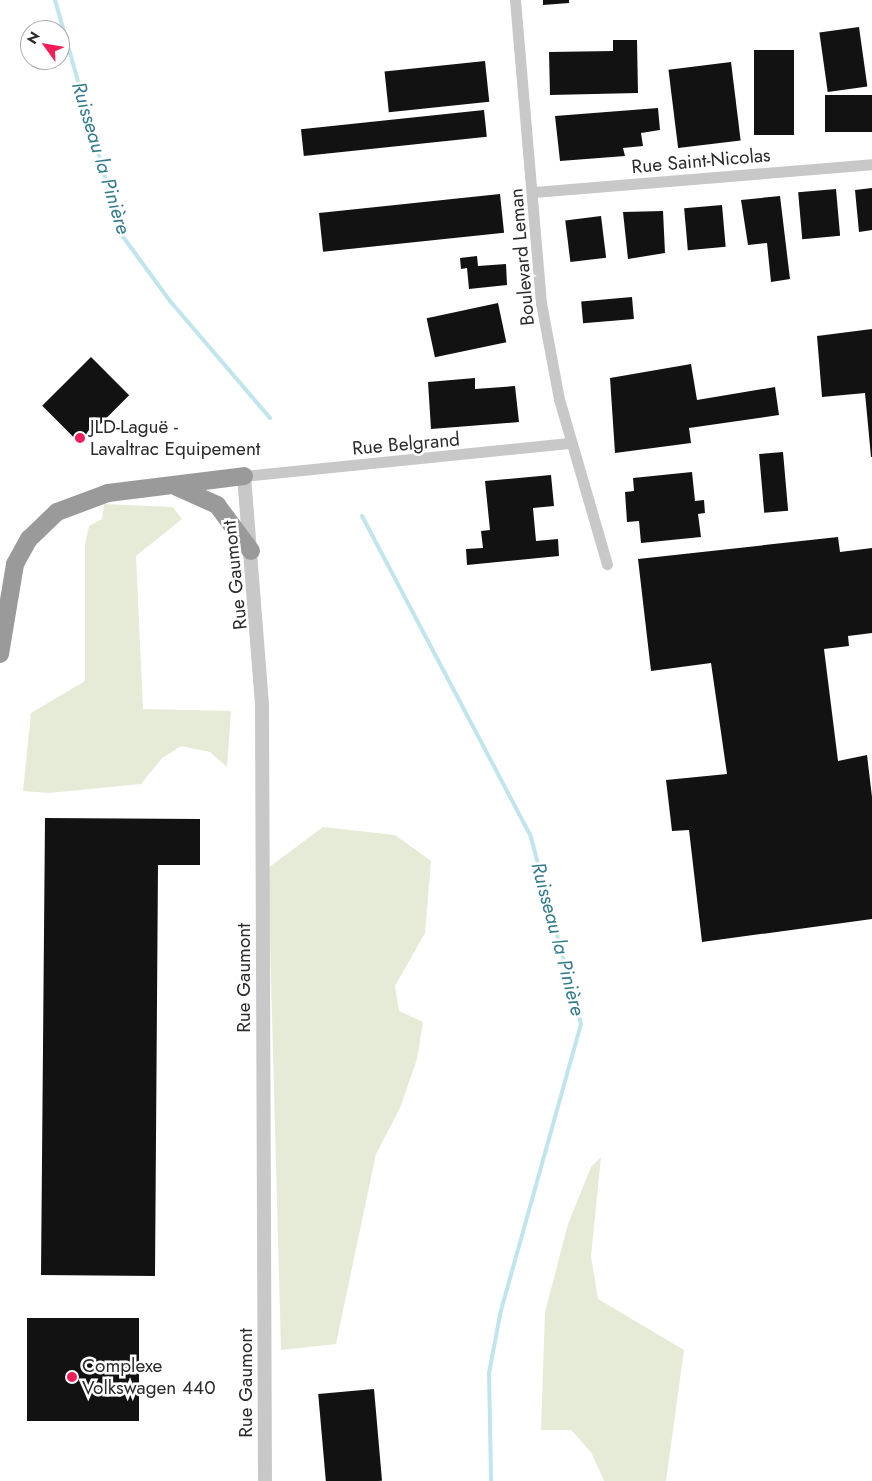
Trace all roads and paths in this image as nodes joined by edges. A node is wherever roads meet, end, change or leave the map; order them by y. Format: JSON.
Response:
{"nodes":[{"id":1,"x":515,"y":0,"type":"edge"},
{"id":2,"x":872,"y":164,"type":"edge"},
{"id":3,"x":534,"y":192,"type":"junction"},
{"id":4,"x":571,"y":443,"type":"junction"},
{"id":5,"x":244,"y":476,"type":"junction"},
{"id":6,"x":174,"y":486,"type":"junction"},
{"id":7,"x":251,"y":551,"type":"junction"},
{"id":8,"x":607,"y":564,"type":"dead end"},
{"id":9,"x":0,"y":654,"type":"edge"},
{"id":10,"x":265,"y":1481,"type":"edge"}],
"edges":[{"from":1,"to":3,"type":"street","name":"Boulevard Leman"},
{"from":2,"to":3,"type":"street","name":"Rue Saint-Nicolas"},
{"from":3,"to":4,"type":"street","name":"Boulevard Leman"},
{"from":4,"to":5,"type":"street","name":"Rue Belgrand"},
{"from":4,"to":8,"type":"street","name":"Boulevard Leman"},
{"from":5,"to":6,"type":"highway"},
{"from":5,"to":7,"type":"street","name":"Rue Gaumont"},
{"from":6,"to":7,"type":"highway"},
{"from":6,"to":9,"type":"highway"},
{"from":7,"to":10,"type":"street","name":"Rue Gaumont"}]}
